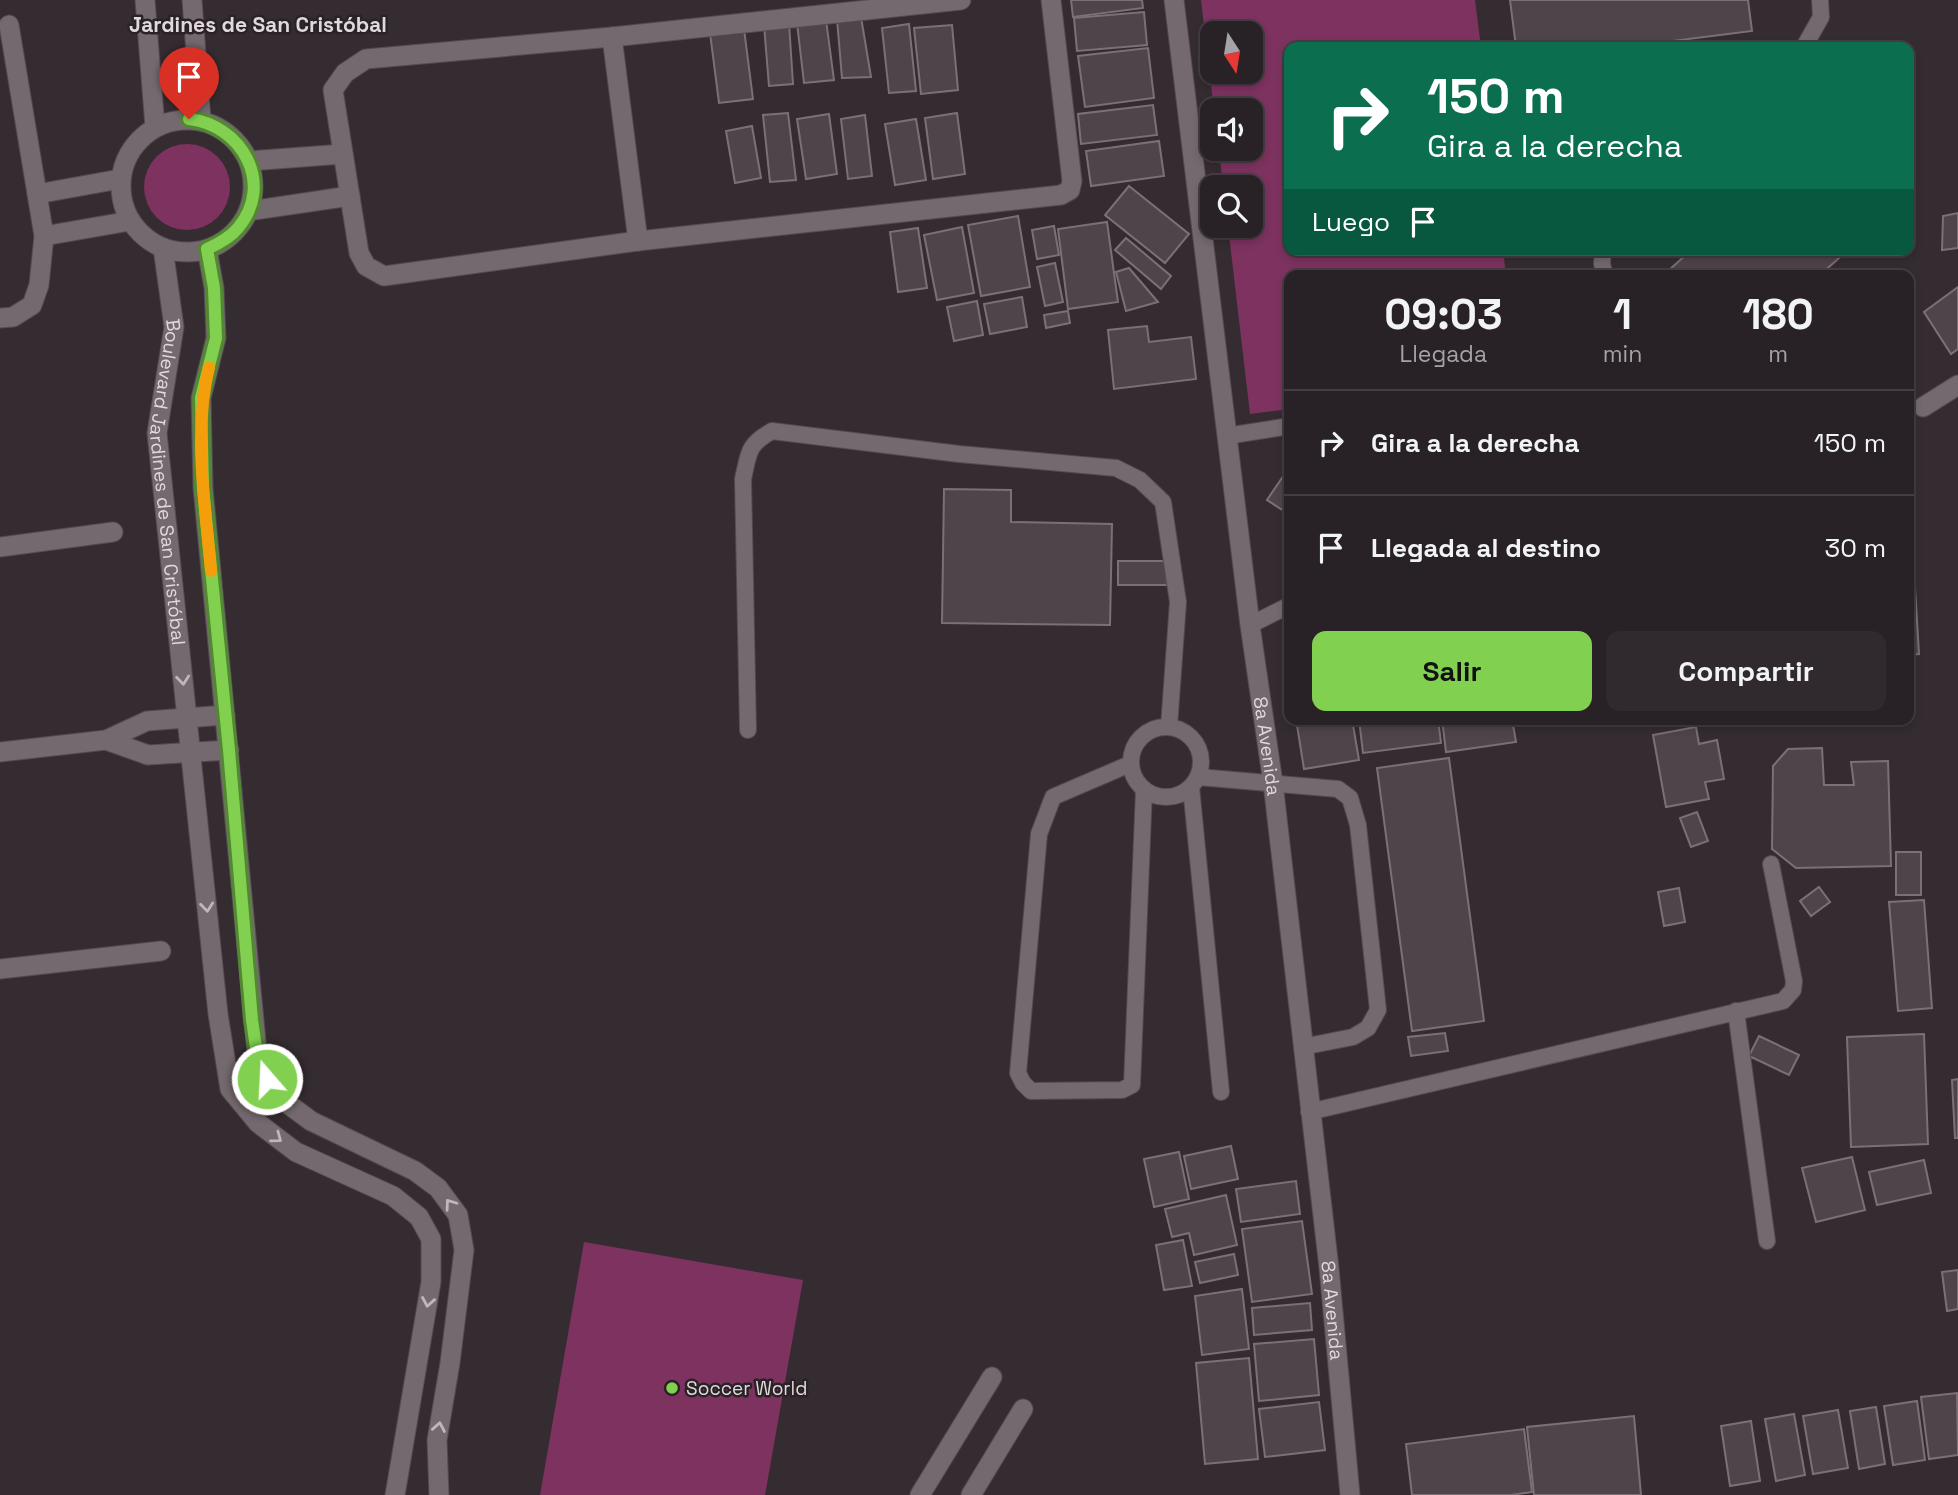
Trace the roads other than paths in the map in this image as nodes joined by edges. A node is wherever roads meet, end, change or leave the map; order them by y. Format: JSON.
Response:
{"nodes":[{"id":1,"x":145,"y":0,"type":"edge"},
{"id":2,"x":192,"y":0,"type":"edge"},
{"id":3,"x":961,"y":0,"type":"edge"},
{"id":4,"x":1051,"y":0,"type":"edge"},
{"id":5,"x":1174,"y":0,"type":"edge"},
{"id":6,"x":1821,"y":0,"type":"edge"},
{"id":7,"x":9,"y":25,"type":"dead end"},
{"id":8,"x":612,"y":37,"type":"junction"},
{"id":9,"x":1807,"y":42,"type":"edge"},
{"id":10,"x":201,"y":120,"type":"junction"},
{"id":11,"x":155,"y":127,"type":"junction"},
{"id":12,"x":343,"y":153,"type":"junction"},
{"id":13,"x":249,"y":161,"type":"junction"},
{"id":14,"x":120,"y":179,"type":"junction"},
{"id":15,"x":37,"y":194,"type":"junction"},
{"id":16,"x":350,"y":196,"type":"junction"},
{"id":17,"x":249,"y":211,"type":"junction"},
{"id":18,"x":130,"y":221,"type":"junction"},
{"id":19,"x":44,"y":236,"type":"junction"},
{"id":20,"x":638,"y":242,"type":"junction"},
{"id":21,"x":163,"y":248,"type":"junction"},
{"id":22,"x":207,"y":249,"type":"junction"},
{"id":23,"x":0,"y":318,"type":"edge"},
{"id":24,"x":1958,"y":385,"type":"edge"},
{"id":25,"x":1923,"y":407,"type":"dead end"},
{"id":26,"x":1284,"y":427,"type":"edge"},
{"id":27,"x":1226,"y":436,"type":"junction"},
{"id":28,"x":113,"y":531,"type":"dead end"},
{"id":29,"x":0,"y":547,"type":"edge"},
{"id":30,"x":1284,"y":609,"type":"edge"},
{"id":31,"x":1250,"y":625,"type":"junction"},
{"id":32,"x":225,"y":715,"type":"junction"},
{"id":33,"x":187,"y":717,"type":"junction"},
{"id":34,"x":1169,"y":727,"type":"junction"},
{"id":35,"x":748,"y":730,"type":"dead end"},
{"id":36,"x":106,"y":740,"type":"junction"},
{"id":37,"x":229,"y":750,"type":"junction"},
{"id":38,"x":0,"y":752,"type":"edge"},
{"id":39,"x":191,"y":752,"type":"junction"},
{"id":40,"x":1130,"y":764,"type":"junction"},
{"id":41,"x":1195,"y":782,"type":"junction"},
{"id":42,"x":1273,"y":783,"type":"junction"},
{"id":43,"x":1144,"y":790,"type":"junction"},
{"id":44,"x":1771,"y":864,"type":"dead end"},
{"id":45,"x":161,"y":951,"type":"dead end"},
{"id":46,"x":0,"y":969,"type":"edge"},
{"id":47,"x":1736,"y":1012,"type":"junction"},
{"id":48,"x":1302,"y":1047,"type":"junction"},
{"id":49,"x":1221,"y":1092,"type":"dead end"},
{"id":50,"x":1310,"y":1112,"type":"junction"},
{"id":51,"x":1767,"y":1241,"type":"dead end"},
{"id":52,"x":992,"y":1377,"type":"dead end"},
{"id":53,"x":1023,"y":1409,"type":"dead end"},
{"id":54,"x":399,"y":1491,"type":"edge"},
{"id":55,"x":439,"y":1495,"type":"edge"},
{"id":56,"x":920,"y":1495,"type":"edge"},
{"id":57,"x":971,"y":1495,"type":"edge"},
{"id":58,"x":1350,"y":1495,"type":"edge"}],
"edges":[{"from":1,"to":11,"type":"street"},
{"from":2,"to":10,"type":"street"},
{"from":3,"to":8,"type":"street"},
{"from":4,"to":20,"type":"street"},
{"from":5,"to":27,"type":"street","name":"8a Avenida"},
{"from":6,"to":9,"type":"lane"},
{"from":7,"to":15,"type":"street"},
{"from":8,"to":12,"type":"street"},
{"from":8,"to":20,"type":"street"},
{"from":10,"to":11,"type":"street"},
{"from":10,"to":13,"type":"street"},
{"from":11,"to":14,"type":"street"},
{"from":12,"to":13,"type":"street"},
{"from":12,"to":16,"type":"street"},
{"from":13,"to":17,"type":"street"},
{"from":14,"to":15,"type":"street"},
{"from":14,"to":18,"type":"street"},
{"from":15,"to":19,"type":"street"},
{"from":16,"to":17,"type":"street"},
{"from":16,"to":20,"type":"street"},
{"from":17,"to":22,"type":"street"},
{"from":18,"to":19,"type":"street"},
{"from":18,"to":21,"type":"street"},
{"from":19,"to":23,"type":"street"},
{"from":21,"to":22,"type":"street"},
{"from":21,"to":33,"type":"street","name":"Boulevard Jardines de San Cristóbal","one_way":true},
{"from":22,"to":32,"type":"street","name":"Boulevard Jardines de San Cristóbal"},
{"from":24,"to":25,"type":"street"},
{"from":26,"to":27,"type":"lane"},
{"from":27,"to":31,"type":"street","name":"8a Avenida"},
{"from":28,"to":29,"type":"street"},
{"from":30,"to":31,"type":"lane"},
{"from":31,"to":42,"type":"street","name":"8a Avenida"},
{"from":32,"to":33,"type":"street"},
{"from":32,"to":37,"type":"street","name":"Boulevard Jardines de San Cristóbal"},
{"from":33,"to":36,"type":"street"},
{"from":33,"to":39,"type":"street","name":"Boulevard Jardines de San Cristóbal"},
{"from":34,"to":35,"type":"lane"},
{"from":34,"to":40,"type":"lane"},
{"from":34,"to":41,"type":"lane"},
{"from":36,"to":38,"type":"street"},
{"from":36,"to":39,"type":"street"},
{"from":37,"to":39,"type":"street"},
{"from":55,"to":37,"type":"street","name":"Boulevard Jardines de San Cristóbal","one_way":true},
{"from":39,"to":54,"type":"street","name":"Boulevard Jardines de San Cristóbal","one_way":true},
{"from":40,"to":43,"type":"lane"},
{"from":40,"to":43,"type":"lane"},
{"from":41,"to":42,"type":"lane"},
{"from":41,"to":43,"type":"lane"},
{"from":41,"to":49,"type":"lane"},
{"from":42,"to":48,"type":"street","name":"8a Avenida"},
{"from":42,"to":48,"type":"lane"},
{"from":44,"to":47,"type":"lane"},
{"from":45,"to":46,"type":"street"},
{"from":47,"to":50,"type":"lane"},
{"from":47,"to":51,"type":"lane"},
{"from":48,"to":50,"type":"street","name":"8a Avenida"},
{"from":50,"to":58,"type":"street","name":"8a Avenida"},
{"from":52,"to":56,"type":"street"},
{"from":53,"to":57,"type":"street"}]}
